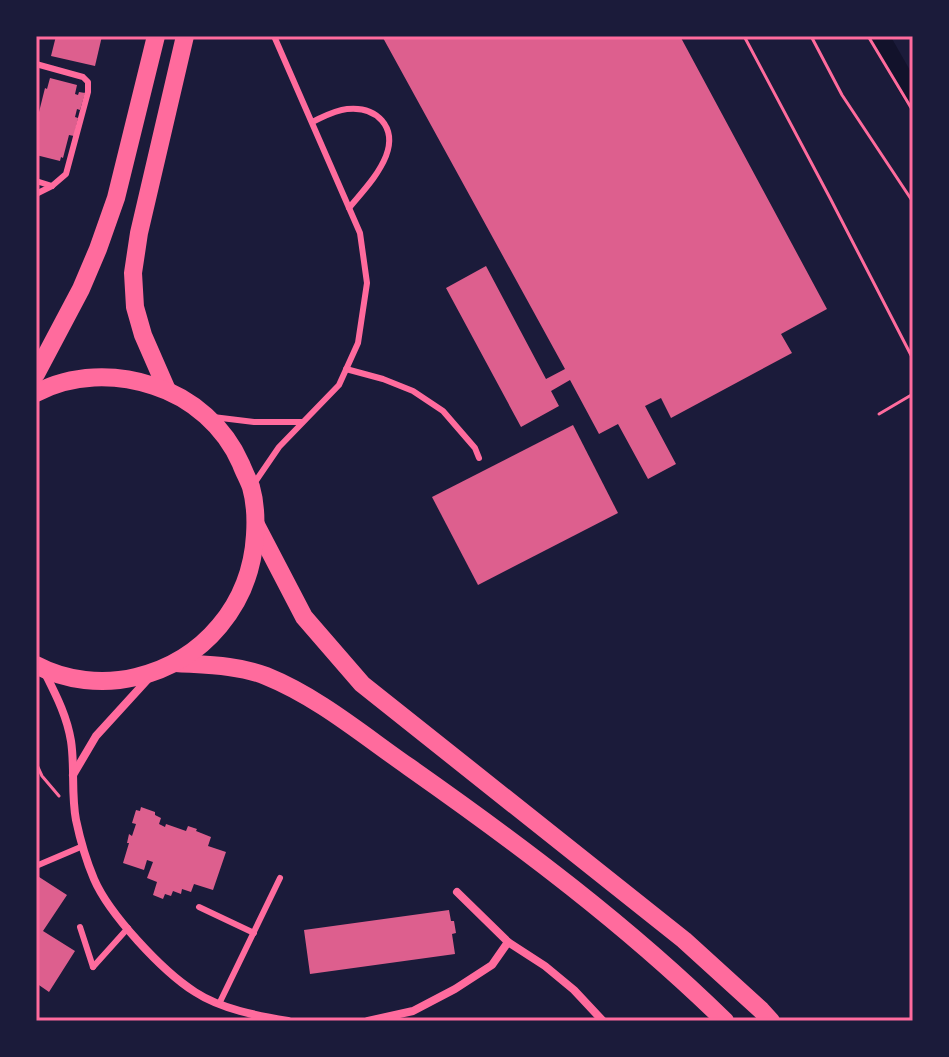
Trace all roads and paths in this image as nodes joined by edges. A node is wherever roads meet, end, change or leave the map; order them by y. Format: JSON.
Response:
{"nodes":[{"id":1,"x":156,"y":36,"type":"edge"},
{"id":2,"x":185,"y":36,"type":"edge"},
{"id":3,"x":275,"y":36,"type":"edge"},
{"id":4,"x":744,"y":36,"type":"edge"},
{"id":5,"x":811,"y":36,"type":"edge"},
{"id":6,"x":868,"y":36,"type":"edge"},
{"id":7,"x":36,"y":64,"type":"edge"},
{"id":8,"x":913,"y":111,"type":"edge"},
{"id":9,"x":312,"y":122,"type":"junction"},
{"id":10,"x":36,"y":181,"type":"edge"},
{"id":11,"x":52,"y":186,"type":"junction"},
{"id":12,"x":36,"y":194,"type":"edge"},
{"id":13,"x":913,"y":202,"type":"edge"},
{"id":14,"x":349,"y":208,"type":"junction"},
{"id":15,"x":913,"y":359,"type":"edge"},
{"id":16,"x":346,"y":369,"type":"junction"},
{"id":17,"x":36,"y":374,"type":"edge"},
{"id":18,"x":167,"y":390,"type":"junction"},
{"id":19,"x":36,"y":393,"type":"edge"},
{"id":20,"x":913,"y":394,"type":"edge"},
{"id":21,"x":879,"y":414,"type":"dead end"},
{"id":22,"x":206,"y":416,"type":"junction"},
{"id":23,"x":303,"y":422,"type":"junction"},
{"id":24,"x":479,"y":458,"type":"dead end"},
{"id":25,"x":251,"y":488,"type":"junction"},
{"id":26,"x":256,"y":525,"type":"junction"},
{"id":27,"x":176,"y":663,"type":"junction"},
{"id":28,"x":39,"y":667,"type":"edge"},
{"id":29,"x":153,"y":673,"type":"junction"},
{"id":30,"x":36,"y":763,"type":"edge"},
{"id":31,"x":73,"y":776,"type":"junction"},
{"id":32,"x":76,"y":816,"type":"junction"},
{"id":33,"x":83,"y":846,"type":"junction"},
{"id":34,"x":36,"y":866,"type":"edge"},
{"id":35,"x":280,"y":878,"type":"dead end"},
{"id":36,"x":457,"y":892,"type":"dead end"},
{"id":37,"x":199,"y":907,"type":"dead end"},
{"id":38,"x":80,"y":927,"type":"dead end"},
{"id":39,"x":128,"y":928,"type":"junction"},
{"id":40,"x":254,"y":933,"type":"junction"},
{"id":41,"x":508,"y":942,"type":"junction"},
{"id":42,"x":219,"y":1004,"type":"junction"},
{"id":43,"x":250,"y":1017,"type":"edge"},
{"id":44,"x":288,"y":1021,"type":"edge"},
{"id":45,"x":373,"y":1021,"type":"edge"},
{"id":46,"x":603,"y":1021,"type":"edge"},
{"id":47,"x":725,"y":1021,"type":"edge"},
{"id":48,"x":771,"y":1021,"type":"edge"}],
"edges":[{"from":1,"to":17,"type":"main road"},
{"from":2,"to":18,"type":"main road"},
{"from":3,"to":9,"type":"lane"},
{"from":4,"to":15,"type":"path"},
{"from":5,"to":13,"type":"path"},
{"from":6,"to":8,"type":"path"},
{"from":7,"to":11,"type":"lane"},
{"from":9,"to":14,"type":"lane"},
{"from":9,"to":14,"type":"lane"},
{"from":10,"to":11,"type":"lane"},
{"from":11,"to":12,"type":"lane"},
{"from":14,"to":16,"type":"lane"},
{"from":16,"to":23,"type":"lane"},
{"from":16,"to":24,"type":"lane"},
{"from":18,"to":19,"type":"main road"},
{"from":18,"to":22,"type":"main road"},
{"from":20,"to":21,"type":"path"},
{"from":22,"to":23,"type":"lane"},
{"from":22,"to":25,"type":"main road"},
{"from":23,"to":25,"type":"lane"},
{"from":25,"to":26,"type":"main road"},
{"from":26,"to":27,"type":"main road"},
{"from":26,"to":48,"type":"main road"},
{"from":27,"to":29,"type":"main road"},
{"from":27,"to":47,"type":"main road"},
{"from":28,"to":29,"type":"main road"},
{"from":28,"to":31,"type":"street"},
{"from":29,"to":31,"type":"street"},
{"from":30,"to":32,"type":"path"},
{"from":31,"to":32,"type":"street"},
{"from":32,"to":33,"type":"street"},
{"from":33,"to":34,"type":"lane"},
{"from":33,"to":39,"type":"street"},
{"from":35,"to":40,"type":"lane"},
{"from":36,"to":41,"type":"street"},
{"from":37,"to":40,"type":"lane"},
{"from":38,"to":39,"type":"lane"},
{"from":39,"to":42,"type":"street"},
{"from":40,"to":42,"type":"lane"},
{"from":41,"to":45,"type":"street"},
{"from":41,"to":46,"type":"street"},
{"from":42,"to":43,"type":"street"},
{"from":43,"to":44,"type":"street"}]}
